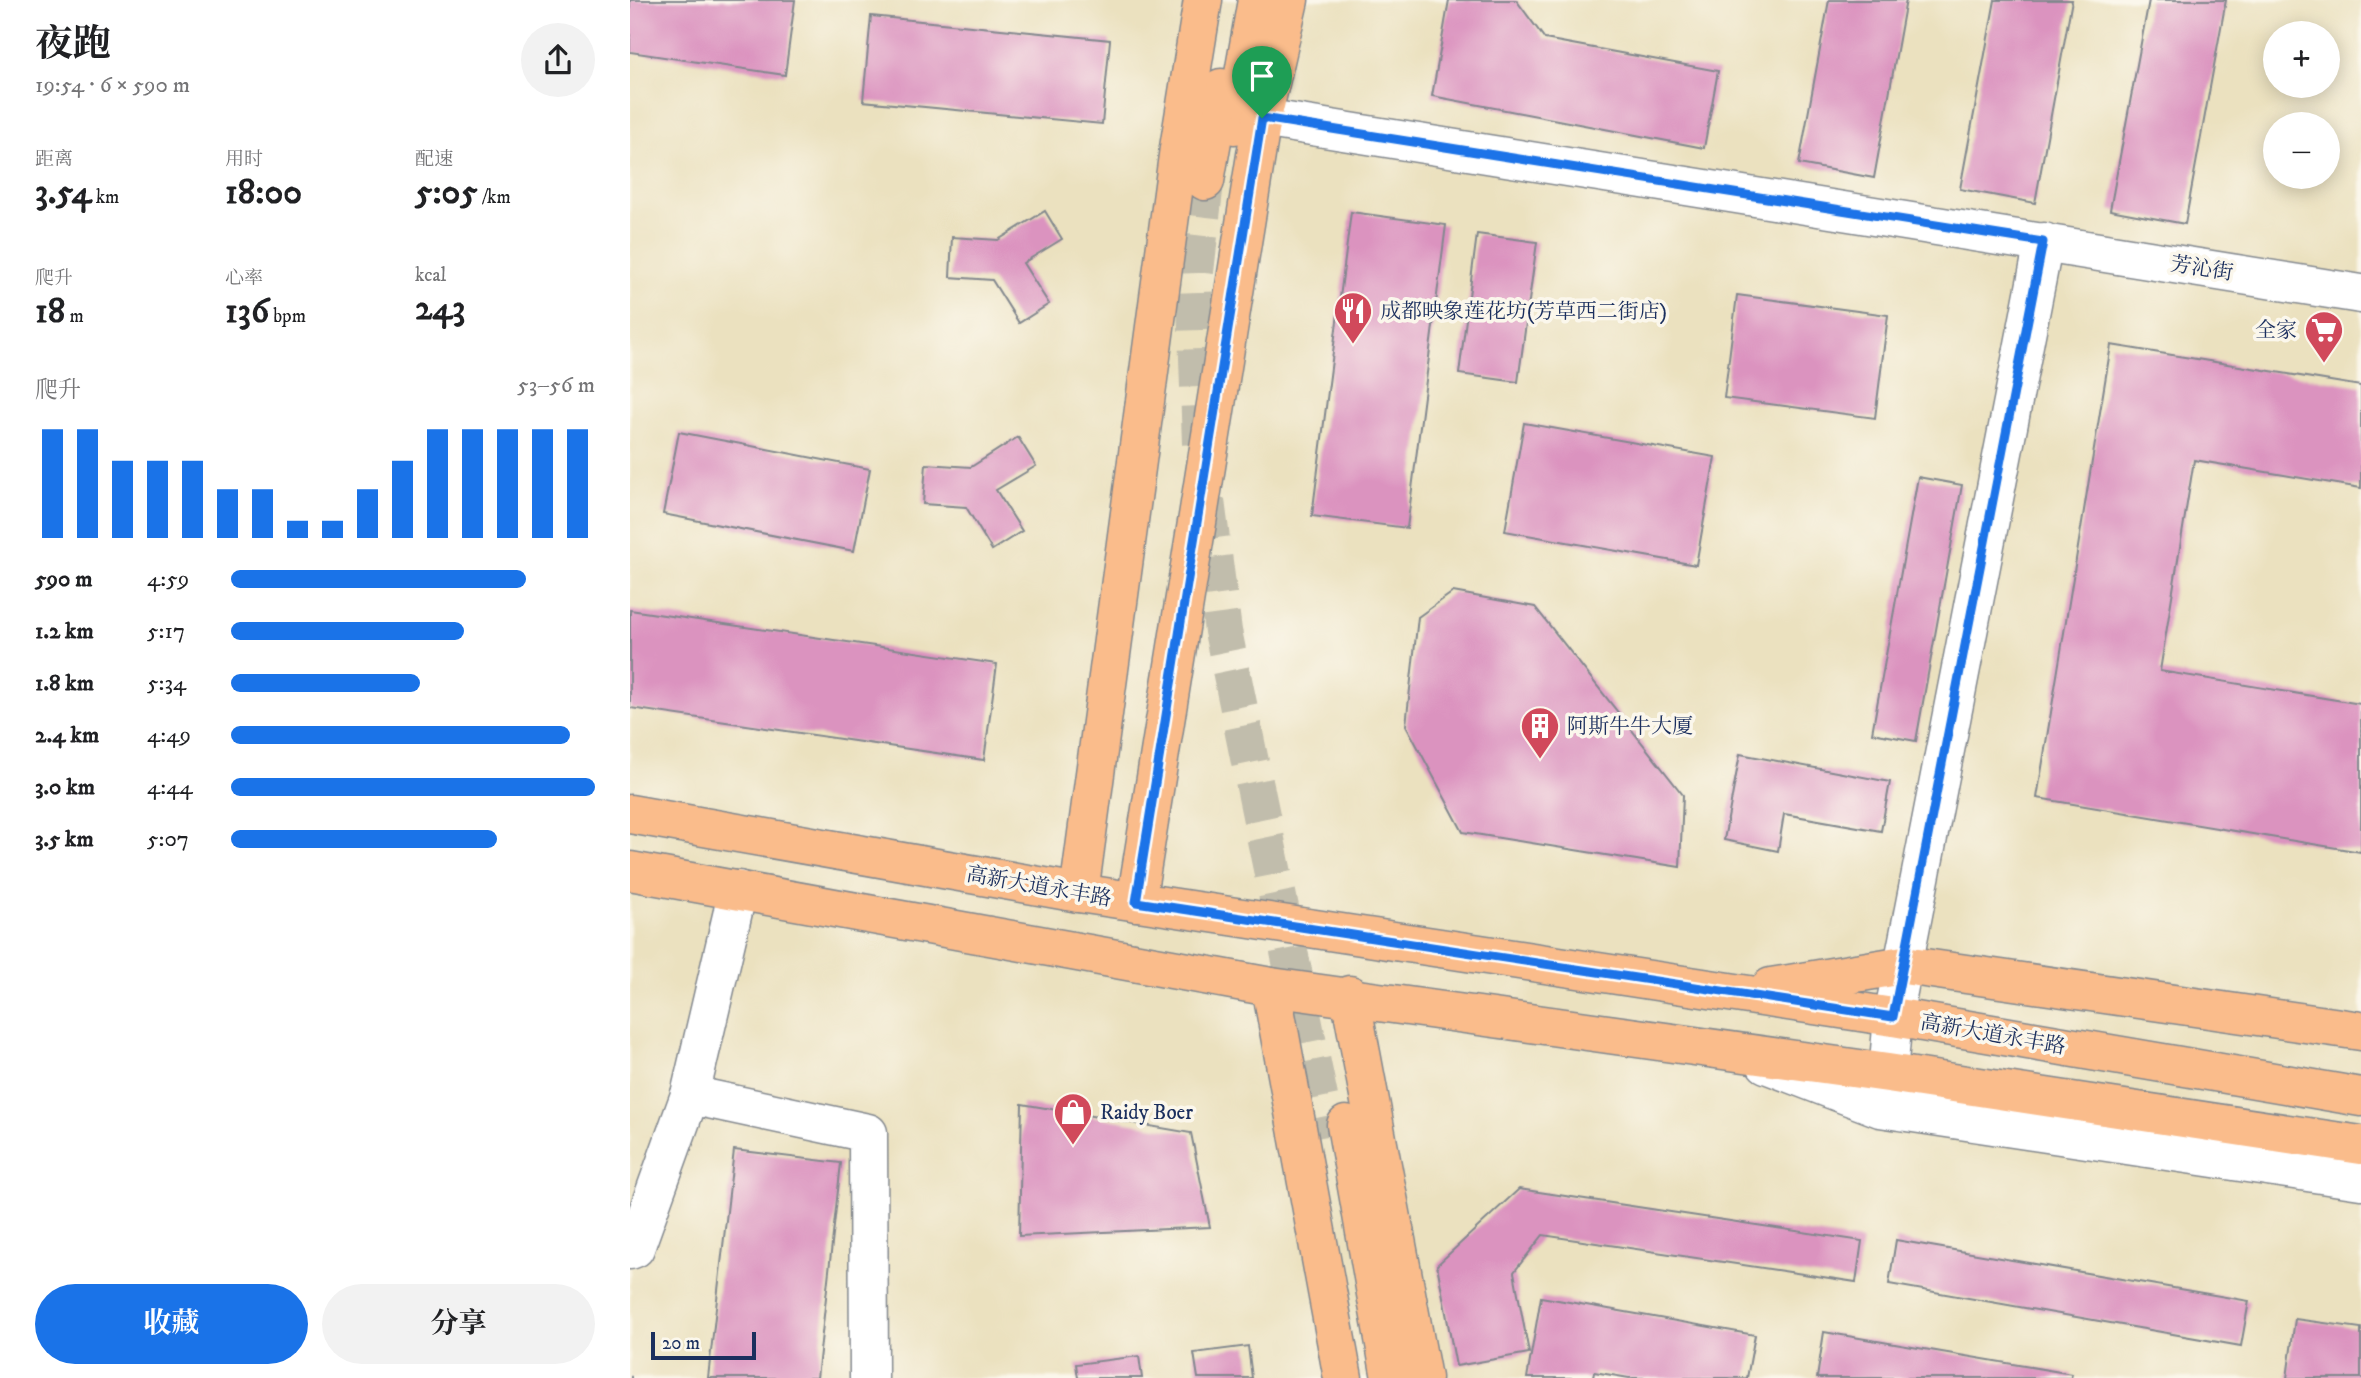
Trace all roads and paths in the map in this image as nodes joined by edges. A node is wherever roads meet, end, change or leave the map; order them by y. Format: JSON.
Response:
{"nodes":[{"id":1,"x":1203,"y":0,"type":"edge"},
{"id":2,"x":1238,"y":0,"type":"edge"},
{"id":3,"x":1257,"y":0,"type":"edge"},
{"id":4,"x":1289,"y":0,"type":"edge"},
{"id":5,"x":1262,"y":118,"type":"junction"},
{"id":6,"x":2043,"y":242,"type":"junction"},
{"id":7,"x":2361,"y":294,"type":"edge"},
{"id":8,"x":630,"y":814,"type":"edge"},
{"id":9,"x":630,"y":871,"type":"edge"},
{"id":10,"x":738,"y":890,"type":"junction"},
{"id":11,"x":1079,"y":893,"type":"junction"},
{"id":12,"x":1136,"y":902,"type":"junction"},
{"id":13,"x":1904,"y":965,"type":"junction"},
{"id":14,"x":1271,"y":986,"type":"junction"},
{"id":15,"x":1735,"y":993,"type":"junction"},
{"id":16,"x":1350,"y":995,"type":"junction"},
{"id":17,"x":1893,"y":1017,"type":"junction"},
{"id":18,"x":2361,"y":1031,"type":"edge"},
{"id":19,"x":1735,"y":1051,"type":"junction"},
{"id":20,"x":1888,"y":1073,"type":"junction"},
{"id":21,"x":690,"y":1095,"type":"junction"},
{"id":22,"x":2361,"y":1097,"type":"edge"},
{"id":23,"x":2361,"y":1145,"type":"edge"},
{"id":24,"x":2361,"y":1180,"type":"edge"},
{"id":25,"x":630,"y":1250,"type":"edge"},
{"id":26,"x":869,"y":1378,"type":"edge"},
{"id":27,"x":1343,"y":1378,"type":"edge"},
{"id":28,"x":1370,"y":1378,"type":"edge"},
{"id":29,"x":1391,"y":1378,"type":"edge"},
{"id":30,"x":1422,"y":1378,"type":"edge"}],
"edges":[{"from":1,"to":11,"type":"main road"},
{"from":2,"to":3,"type":"main road"},
{"from":4,"to":5,"type":"main road"},
{"from":5,"to":6,"type":"street","name":"芳沁街"},
{"from":5,"to":12,"type":"main road"},
{"from":6,"to":7,"type":"street","name":"芳沁街"},
{"from":6,"to":13,"type":"street"},
{"from":8,"to":11,"type":"main road","name":"高新大道永丰路"},
{"from":9,"to":10,"type":"main road"},
{"from":10,"to":14,"type":"main road"},
{"from":10,"to":21,"type":"street"},
{"from":11,"to":12,"type":"main road","name":"高新大道永丰路"},
{"from":12,"to":15,"type":"main road","name":"高新大道永丰路"},
{"from":13,"to":15,"type":"main road"},
{"from":13,"to":17,"type":"street"},
{"from":13,"to":18,"type":"main road"},
{"from":14,"to":16,"type":"main road"},
{"from":14,"to":27,"type":"main road"},
{"from":15,"to":17,"type":"main road","name":"高新大道永丰路"},
{"from":16,"to":19,"type":"main road"},
{"from":16,"to":30,"type":"main road"},
{"from":17,"to":20,"type":"street"},
{"from":17,"to":22,"type":"main road","name":"高新大道永丰路"},
{"from":19,"to":20,"type":"main road"},
{"from":19,"to":24,"type":"street"},
{"from":20,"to":23,"type":"main road"},
{"from":21,"to":25,"type":"street"},
{"from":21,"to":26,"type":"street"},
{"from":28,"to":29,"type":"main road"}]}
